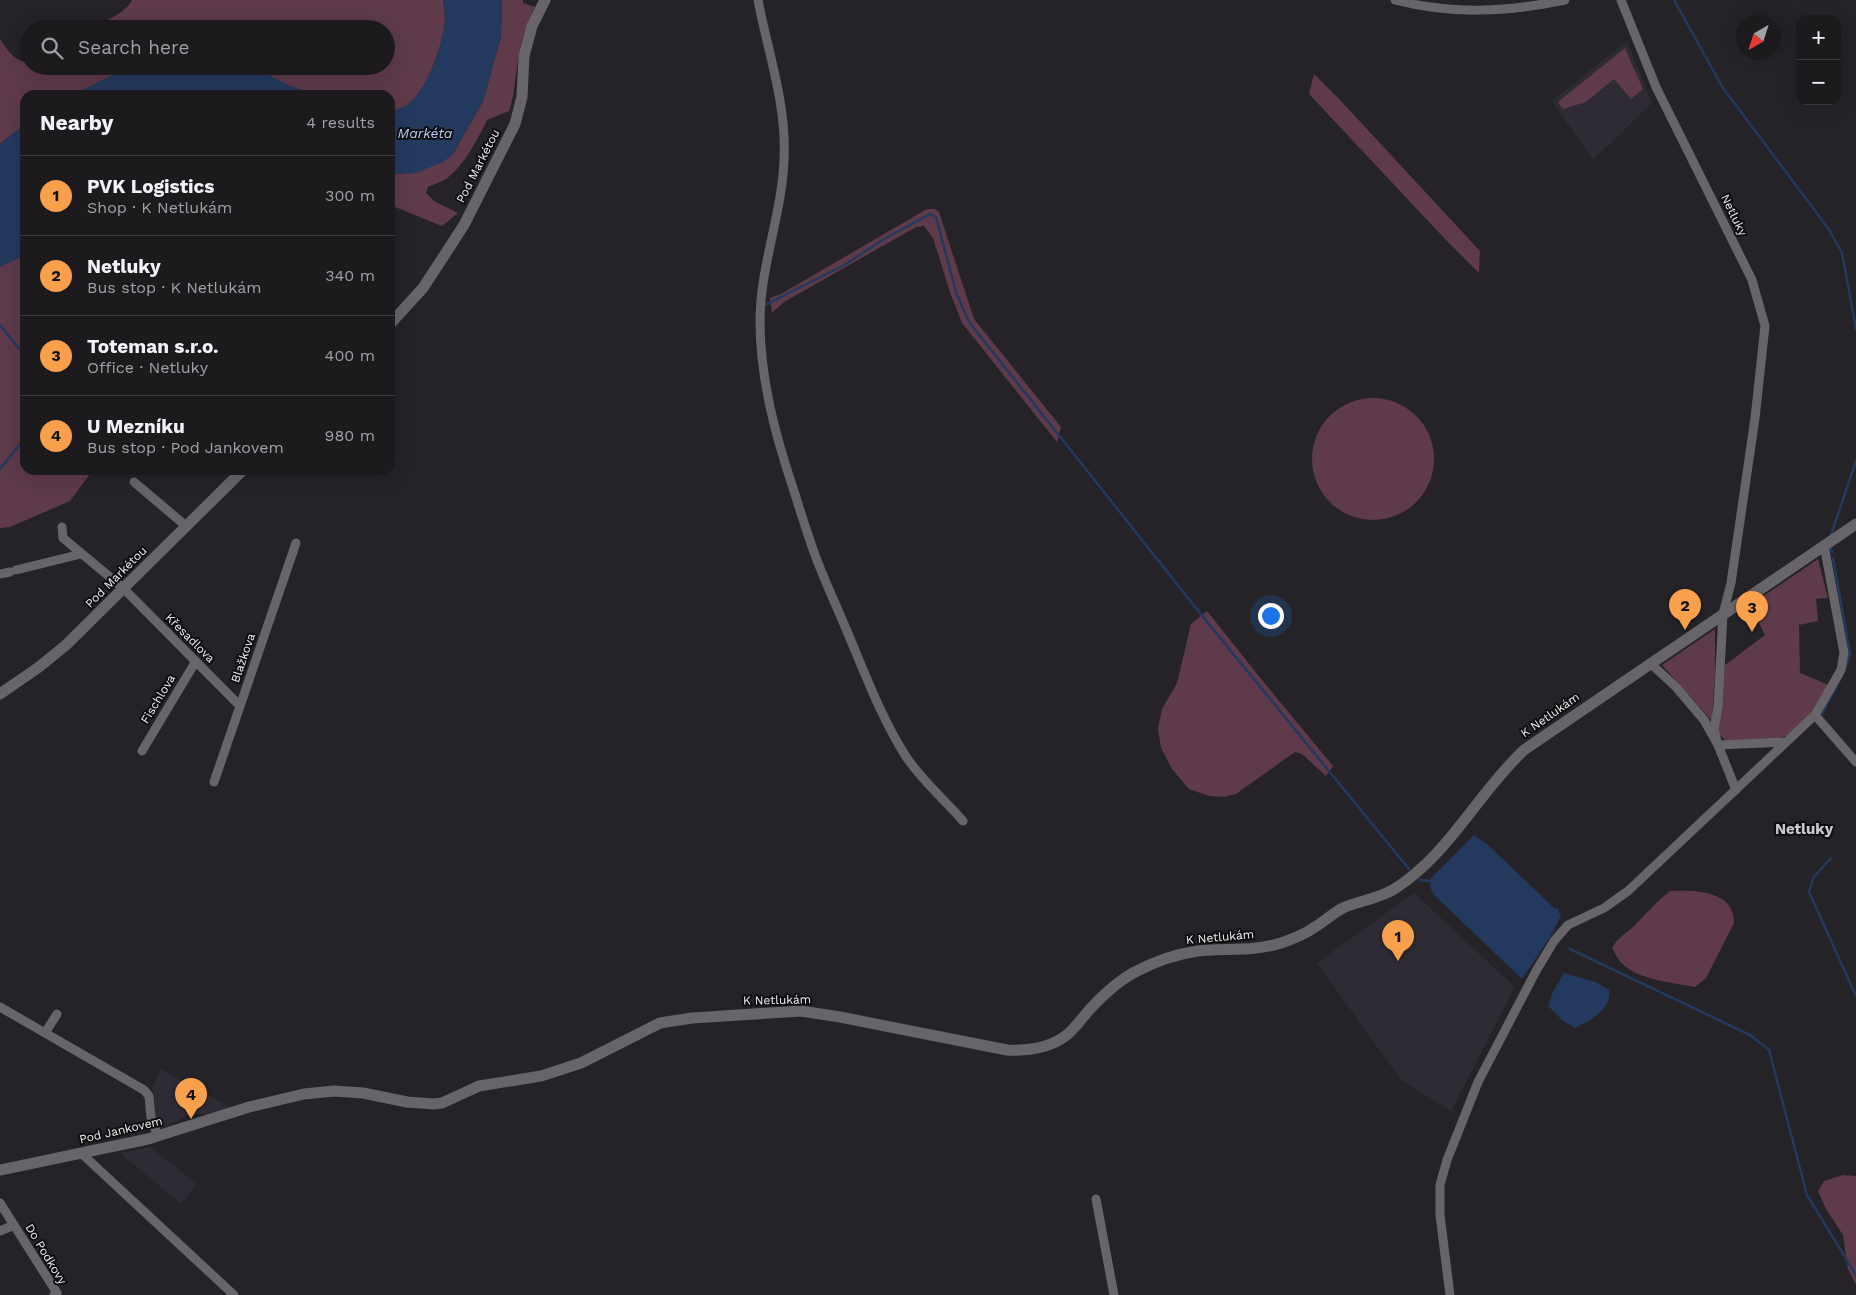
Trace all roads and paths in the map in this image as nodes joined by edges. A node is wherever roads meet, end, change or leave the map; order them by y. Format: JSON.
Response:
{"nodes":[{"id":1,"x":545,"y":0,"type":"edge"},
{"id":2,"x":758,"y":0,"type":"edge"},
{"id":3,"x":1395,"y":0,"type":"edge"},
{"id":4,"x":1565,"y":0,"type":"edge"},
{"id":5,"x":1621,"y":0,"type":"edge"},
{"id":6,"x":395,"y":319,"type":"edge"},
{"id":7,"x":238,"y":475,"type":"edge"},
{"id":8,"x":134,"y":482,"type":"dead end"},
{"id":9,"x":1856,"y":524,"type":"edge"},
{"id":10,"x":186,"y":526,"type":"junction"},
{"id":11,"x":62,"y":527,"type":"dead end"},
{"id":12,"x":296,"y":544,"type":"dead end"},
{"id":13,"x":1824,"y":546,"type":"junction"},
{"id":14,"x":81,"y":554,"type":"junction"},
{"id":15,"x":0,"y":574,"type":"edge"},
{"id":16,"x":123,"y":588,"type":"junction"},
{"id":17,"x":1723,"y":614,"type":"junction"},
{"id":18,"x":196,"y":661,"type":"junction"},
{"id":19,"x":1650,"y":663,"type":"junction"},
{"id":20,"x":0,"y":694,"type":"edge"},
{"id":21,"x":240,"y":706,"type":"junction"},
{"id":22,"x":1815,"y":715,"type":"junction"},
{"id":23,"x":1786,"y":742,"type":"junction"},
{"id":24,"x":1718,"y":744,"type":"junction"},
{"id":25,"x":142,"y":751,"type":"dead end"},
{"id":26,"x":1856,"y":762,"type":"edge"},
{"id":27,"x":214,"y":782,"type":"dead end"},
{"id":28,"x":1736,"y":790,"type":"junction"},
{"id":29,"x":963,"y":821,"type":"dead end"},
{"id":30,"x":0,"y":1007,"type":"edge"},
{"id":31,"x":57,"y":1014,"type":"dead end"},
{"id":32,"x":45,"y":1033,"type":"junction"},
{"id":33,"x":434,"y":1104,"type":"joint"},
{"id":34,"x":158,"y":1136,"type":"junction"},
{"id":35,"x":80,"y":1153,"type":"junction"},
{"id":36,"x":0,"y":1170,"type":"edge"},
{"id":37,"x":1096,"y":1199,"type":"dead end"},
{"id":38,"x":0,"y":1203,"type":"edge"},
{"id":39,"x":14,"y":1225,"type":"junction"},
{"id":40,"x":0,"y":1231,"type":"edge"},
{"id":41,"x":54,"y":1295,"type":"edge"},
{"id":42,"x":234,"y":1295,"type":"edge"},
{"id":43,"x":1114,"y":1295,"type":"edge"},
{"id":44,"x":1450,"y":1295,"type":"edge"}],
"edges":[{"from":1,"to":6,"type":"street","name":"Pod Markétou"},
{"from":2,"to":29,"type":"street"},
{"from":3,"to":4,"type":"street"},
{"from":5,"to":17,"type":"street","name":"Netluky"},
{"from":7,"to":10,"type":"street","name":"Pod Markétou"},
{"from":8,"to":10,"type":"street"},
{"from":9,"to":13,"type":"street","name":"K Netlukám"},
{"from":10,"to":16,"type":"street","name":"Pod Markétou"},
{"from":11,"to":14,"type":"street","name":"Křesadlova"},
{"from":12,"to":21,"type":"street","name":"Blažkova"},
{"from":13,"to":17,"type":"street","name":"K Netlukám"},
{"from":13,"to":22,"type":"street"},
{"from":14,"to":15,"type":"street"},
{"from":14,"to":16,"type":"street","name":"Křesadlova"},
{"from":16,"to":18,"type":"street","name":"Křesadlova"},
{"from":16,"to":20,"type":"street","name":"Pod Markétou"},
{"from":17,"to":19,"type":"street","name":"K Netlukám"},
{"from":17,"to":24,"type":"street","name":"Netluky"},
{"from":18,"to":21,"type":"street","name":"Křesadlova"},
{"from":18,"to":25,"type":"street","name":"Fischlova"},
{"from":19,"to":24,"type":"street","name":"Netluky"},
{"from":19,"to":33,"type":"street","name":"K Netlukám"},
{"from":21,"to":27,"type":"street","name":"Blažkova"},
{"from":22,"to":23,"type":"street"},
{"from":22,"to":26,"type":"street"},
{"from":23,"to":24,"type":"street"},
{"from":23,"to":28,"type":"street"},
{"from":24,"to":28,"type":"street","name":"Netluky"},
{"from":28,"to":44,"type":"street"},
{"from":30,"to":32,"type":"street"},
{"from":31,"to":32,"type":"street"},
{"from":32,"to":34,"type":"street"},
{"from":33,"to":34,"type":"street","name":"Pod Jankovem"},
{"from":34,"to":35,"type":"street","name":"Pod Jankovem"},
{"from":35,"to":36,"type":"street","name":"Pod Jankovem"},
{"from":35,"to":42,"type":"street"},
{"from":37,"to":43,"type":"street"},
{"from":38,"to":39,"type":"street","name":"Do Podkovy"},
{"from":39,"to":40,"type":"street","name":"Do Podkovy"},
{"from":39,"to":41,"type":"street","name":"Do Podkovy"}]}
